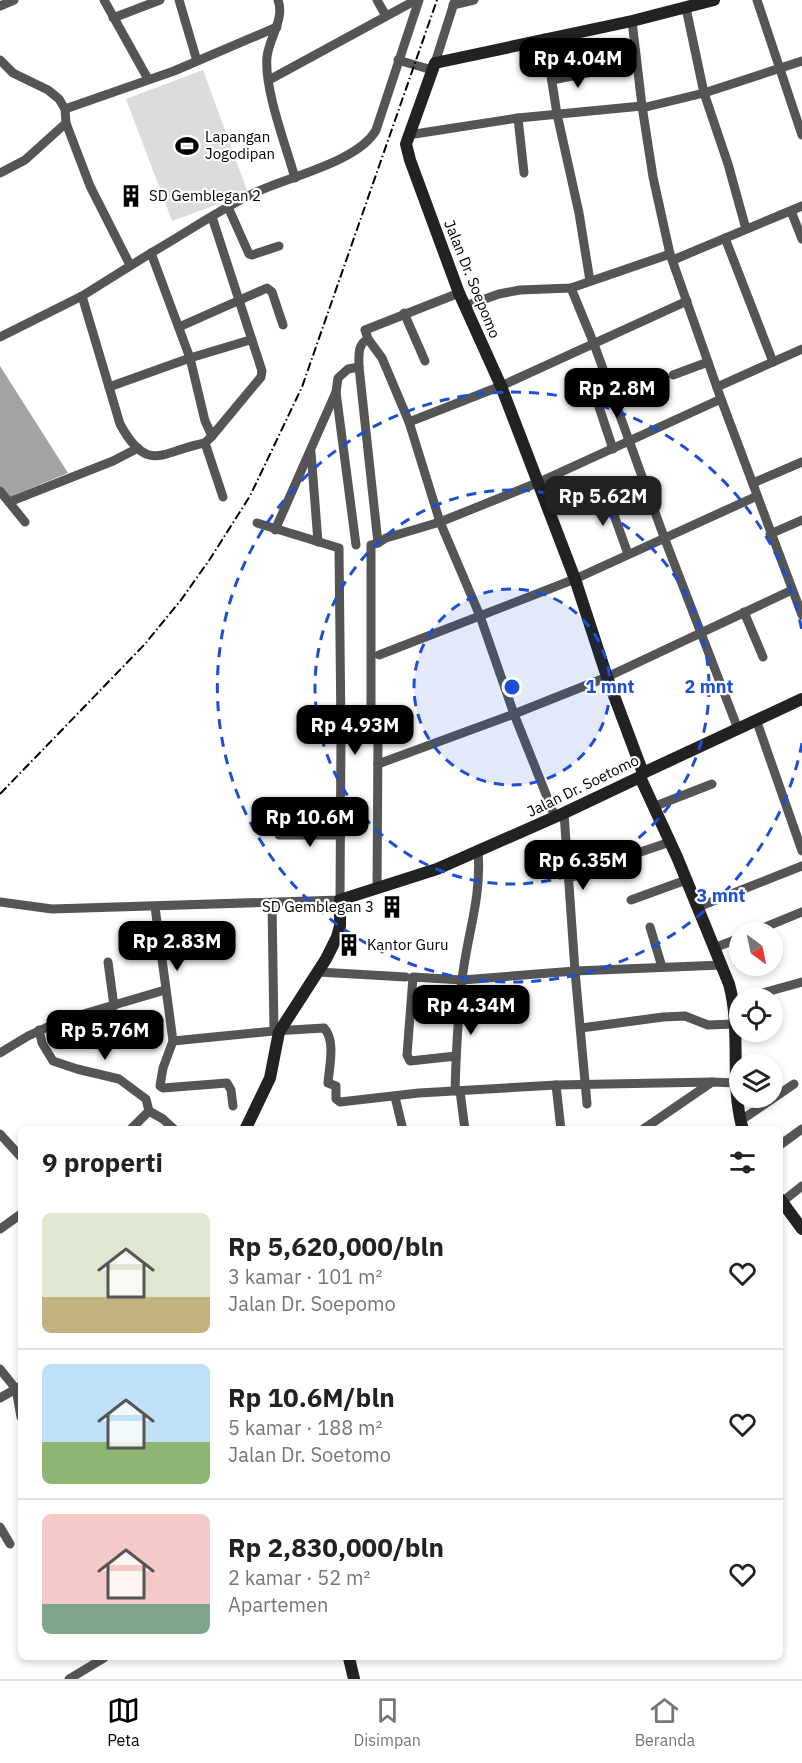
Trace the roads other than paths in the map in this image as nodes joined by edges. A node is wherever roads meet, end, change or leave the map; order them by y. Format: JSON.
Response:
{"nodes":[{"id":1,"x":14,"y":0,"type":"edge"},
{"id":2,"x":160,"y":0,"type":"edge"},
{"id":3,"x":179,"y":0,"type":"edge"},
{"id":4,"x":278,"y":0,"type":"edge"},
{"id":5,"x":377,"y":0,"type":"edge"},
{"id":6,"x":418,"y":0,"type":"edge"},
{"id":7,"x":474,"y":0,"type":"edge"},
{"id":8,"x":714,"y":0,"type":"edge"},
{"id":9,"x":757,"y":0,"type":"edge"},
{"id":10,"x":108,"y":1,"type":"edge"},
{"id":11,"x":454,"y":3,"type":"edge"},
{"id":12,"x":0,"y":6,"type":"edge"},
{"id":13,"x":686,"y":8,"type":"junction"},
{"id":14,"x":386,"y":16,"type":"junction"},
{"id":15,"x":113,"y":18,"type":"junction"},
{"id":16,"x":632,"y":21,"type":"junction"},
{"id":17,"x":277,"y":27,"type":"junction"},
{"id":18,"x":545,"y":38,"type":"junction"},
{"id":19,"x":0,"y":60,"type":"edge"},
{"id":20,"x":398,"y":60,"type":"junction"},
{"id":21,"x":197,"y":61,"type":"junction"},
{"id":22,"x":802,"y":61,"type":"edge"},
{"id":23,"x":433,"y":67,"type":"junction"},
{"id":24,"x":778,"y":69,"type":"junction"},
{"id":25,"x":597,"y":71,"type":"dead end"},
{"id":26,"x":148,"y":79,"type":"junction"},
{"id":27,"x":269,"y":80,"type":"junction"},
{"id":28,"x":552,"y":80,"type":"junction"},
{"id":29,"x":704,"y":93,"type":"junction"},
{"id":30,"x":642,"y":107,"type":"junction"},
{"id":31,"x":65,"y":109,"type":"junction"},
{"id":32,"x":557,"y":114,"type":"junction"},
{"id":33,"x":518,"y":118,"type":"junction"},
{"id":34,"x":66,"y":123,"type":"junction"},
{"id":35,"x":408,"y":135,"type":"junction"},
{"id":36,"x":802,"y":135,"type":"edge"},
{"id":37,"x":0,"y":173,"type":"edge"},
{"id":38,"x":524,"y":173,"type":"dead end"},
{"id":39,"x":295,"y":178,"type":"junction"},
{"id":40,"x":802,"y":206,"type":"edge"},
{"id":41,"x":228,"y":207,"type":"junction"},
{"id":42,"x":791,"y":211,"type":"junction"},
{"id":43,"x":212,"y":217,"type":"junction"},
{"id":44,"x":746,"y":229,"type":"junction"},
{"id":45,"x":725,"y":238,"type":"junction"},
{"id":46,"x":802,"y":239,"type":"edge"},
{"id":47,"x":279,"y":246,"type":"dead end"},
{"id":48,"x":151,"y":253,"type":"junction"},
{"id":49,"x":671,"y":257,"type":"junction"},
{"id":50,"x":130,"y":265,"type":"junction"},
{"id":51,"x":590,"y":281,"type":"junction"},
{"id":52,"x":571,"y":288,"type":"junction"},
{"id":53,"x":459,"y":293,"type":"junction"},
{"id":54,"x":82,"y":296,"type":"junction"},
{"id":55,"x":238,"y":301,"type":"junction"},
{"id":56,"x":687,"y":301,"type":"junction"},
{"id":57,"x":465,"y":306,"type":"junction"},
{"id":58,"x":404,"y":313,"type":"junction"},
{"id":59,"x":283,"y":326,"type":"dead end"},
{"id":60,"x":179,"y":327,"type":"junction"},
{"id":61,"x":0,"y":337,"type":"edge"},
{"id":62,"x":368,"y":339,"type":"junction"},
{"id":63,"x":250,"y":340,"type":"junction"},
{"id":64,"x":594,"y":344,"type":"junction"},
{"id":65,"x":802,"y":349,"type":"edge"},
{"id":66,"x":190,"y":358,"type":"junction"},
{"id":67,"x":425,"y":362,"type":"dead end"},
{"id":68,"x":708,"y":362,"type":"junction"},
{"id":69,"x":773,"y":362,"type":"junction"},
{"id":70,"x":359,"y":367,"type":"junction"},
{"id":71,"x":674,"y":375,"type":"dead end"},
{"id":72,"x":501,"y":386,"type":"junction"},
{"id":73,"x":109,"y":387,"type":"junction"},
{"id":74,"x":717,"y":387,"type":"junction"},
{"id":75,"x":336,"y":392,"type":"junction"},
{"id":76,"x":596,"y":398,"type":"dead end"},
{"id":77,"x":721,"y":399,"type":"junction"},
{"id":78,"x":409,"y":422,"type":"junction"},
{"id":79,"x":208,"y":439,"type":"junction"},
{"id":80,"x":629,"y":441,"type":"junction"},
{"id":81,"x":138,"y":448,"type":"junction"},
{"id":82,"x":613,"y":449,"type":"junction"},
{"id":83,"x":311,"y":450,"type":"junction"},
{"id":84,"x":802,"y":462,"type":"edge"},
{"id":85,"x":537,"y":483,"type":"junction"},
{"id":86,"x":753,"y":483,"type":"junction"},
{"id":87,"x":605,"y":490,"type":"dead end"},
{"id":88,"x":0,"y":491,"type":"edge"},
{"id":89,"x":757,"y":496,"type":"junction"},
{"id":90,"x":223,"y":497,"type":"dead end"},
{"id":91,"x":9,"y":502,"type":"junction"},
{"id":92,"x":802,"y":520,"type":"edge"},
{"id":93,"x":25,"y":522,"type":"dead end"},
{"id":94,"x":440,"y":522,"type":"junction"},
{"id":95,"x":257,"y":523,"type":"dead end"},
{"id":96,"x":275,"y":530,"type":"junction"},
{"id":97,"x":770,"y":534,"type":"junction"},
{"id":98,"x":664,"y":537,"type":"junction"},
{"id":99,"x":318,"y":542,"type":"junction"},
{"id":100,"x":374,"y":544,"type":"junction"},
{"id":101,"x":356,"y":545,"type":"junction"},
{"id":102,"x":339,"y":548,"type":"junction"},
{"id":103,"x":628,"y":554,"type":"junction"},
{"id":104,"x":574,"y":579,"type":"junction"},
{"id":105,"x":792,"y":590,"type":"junction"},
{"id":106,"x":744,"y":612,"type":"junction"},
{"id":107,"x":802,"y":614,"type":"edge"},
{"id":108,"x":480,"y":616,"type":"junction"},
{"id":109,"x":701,"y":633,"type":"junction"},
{"id":110,"x":379,"y":654,"type":"dead end"},
{"id":111,"x":763,"y":657,"type":"dead end"},
{"id":112,"x":607,"y":676,"type":"junction"},
{"id":113,"x":802,"y":699,"type":"edge"},
{"id":114,"x":514,"y":714,"type":"junction"},
{"id":115,"x":757,"y":722,"type":"junction"},
{"id":116,"x":738,"y":729,"type":"junction"},
{"id":117,"x":371,"y":734,"type":"junction"},
{"id":118,"x":341,"y":735,"type":"junction"},
{"id":119,"x":378,"y":764,"type":"junction"},
{"id":120,"x":641,"y":775,"type":"junction"},
{"id":121,"x":712,"y":784,"type":"dead end"},
{"id":122,"x":653,"y":807,"type":"junction"},
{"id":123,"x":560,"y":815,"type":"junction"},
{"id":124,"x":279,"y":835,"type":"dead end"},
{"id":125,"x":341,"y":835,"type":"junction"},
{"id":126,"x":670,"y":842,"type":"junction"},
{"id":127,"x":478,"y":851,"type":"junction"},
{"id":128,"x":802,"y":851,"type":"edge"},
{"id":129,"x":802,"y":866,"type":"edge"},
{"id":130,"x":568,"y":878,"type":"junction"},
{"id":131,"x":687,"y":880,"type":"junction"},
{"id":132,"x":377,"y":888,"type":"junction"},
{"id":133,"x":340,"y":900,"type":"junction"},
{"id":134,"x":630,"y":900,"type":"dead end"},
{"id":135,"x":0,"y":902,"type":"edge"},
{"id":136,"x":272,"y":903,"type":"junction"},
{"id":137,"x":155,"y":907,"type":"junction"},
{"id":138,"x":698,"y":907,"type":"junction"},
{"id":139,"x":802,"y":912,"type":"edge"},
{"id":140,"x":778,"y":922,"type":"edge"},
{"id":141,"x":650,"y":927,"type":"dead end"},
{"id":142,"x":729,"y":942,"type":"edge"},
{"id":143,"x":714,"y":948,"type":"junction"},
{"id":144,"x":108,"y":962,"type":"dead end"},
{"id":145,"x":722,"y":965,"type":"junction"},
{"id":146,"x":662,"y":967,"type":"junction"},
{"id":147,"x":575,"y":971,"type":"junction"},
{"id":148,"x":318,"y":972,"type":"junction"},
{"id":149,"x":406,"y":977,"type":"dead end"},
{"id":150,"x":462,"y":980,"type":"junction"},
{"id":151,"x":802,"y":982,"type":"edge"},
{"id":152,"x":733,"y":988,"type":"edge"},
{"id":153,"x":781,"y":988,"type":"edge"},
{"id":154,"x":165,"y":990,"type":"junction"},
{"id":155,"x":114,"y":1006,"type":"junction"},
{"id":156,"x":729,"y":1024,"type":"edge"},
{"id":157,"x":581,"y":1028,"type":"junction"},
{"id":158,"x":39,"y":1030,"type":"junction"},
{"id":159,"x":276,"y":1031,"type":"junction"},
{"id":160,"x":173,"y":1041,"type":"junction"},
{"id":161,"x":0,"y":1053,"type":"edge"},
{"id":162,"x":456,"y":1056,"type":"junction"},
{"id":163,"x":712,"y":1082,"type":"junction"},
{"id":164,"x":729,"y":1083,"type":"edge"},
{"id":165,"x":794,"y":1084,"type":"dead end"},
{"id":166,"x":556,"y":1085,"type":"junction"},
{"id":167,"x":586,"y":1085,"type":"junction"},
{"id":168,"x":458,"y":1091,"type":"junction"},
{"id":169,"x":395,"y":1097,"type":"junction"},
{"id":170,"x":587,"y":1104,"type":"dead end"},
{"id":171,"x":233,"y":1106,"type":"dead end"},
{"id":172,"x":740,"y":1108,"type":"edge"},
{"id":173,"x":149,"y":1111,"type":"junction"},
{"id":174,"x":742,"y":1125,"type":"edge"},
{"id":175,"x":134,"y":1126,"type":"edge"},
{"id":176,"x":171,"y":1126,"type":"edge"},
{"id":177,"x":247,"y":1126,"type":"edge"},
{"id":178,"x":402,"y":1126,"type":"edge"},
{"id":179,"x":464,"y":1126,"type":"edge"},
{"id":180,"x":561,"y":1126,"type":"edge"},
{"id":181,"x":648,"y":1126,"type":"edge"},
{"id":182,"x":802,"y":1129,"type":"edge"},
{"id":183,"x":0,"y":1134,"type":"edge"},
{"id":184,"x":783,"y":1143,"type":"edge"},
{"id":185,"x":18,"y":1154,"type":"edge"},
{"id":186,"x":802,"y":1186,"type":"edge"},
{"id":187,"x":783,"y":1200,"type":"edge"},
{"id":188,"x":783,"y":1203,"type":"edge"},
{"id":189,"x":18,"y":1216,"type":"edge"},
{"id":190,"x":802,"y":1227,"type":"edge"},
{"id":191,"x":0,"y":1229,"type":"edge"},
{"id":192,"x":0,"y":1369,"type":"edge"},
{"id":193,"x":18,"y":1386,"type":"edge"},
{"id":194,"x":18,"y":1388,"type":"edge"},
{"id":195,"x":0,"y":1398,"type":"edge"},
{"id":196,"x":0,"y":1527,"type":"edge"},
{"id":197,"x":10,"y":1544,"type":"dead end"},
{"id":198,"x":101,"y":1660,"type":"edge"},
{"id":199,"x":349,"y":1660,"type":"edge"},
{"id":200,"x":69,"y":1679,"type":"edge"},
{"id":201,"x":354,"y":1679,"type":"edge"}],
"edges":[{"from":1,"to":12,"type":"street"},
{"from":2,"to":15,"type":"street"},
{"from":3,"to":21,"type":"street"},
{"from":4,"to":17,"type":"street"},
{"from":5,"to":14,"type":"street"},
{"from":6,"to":14,"type":"street"},
{"from":6,"to":20,"type":"street"},
{"from":7,"to":11,"type":"street"},
{"from":8,"to":13,"type":"street"},
{"from":9,"to":24,"type":"street"},
{"from":10,"to":15,"type":"street"},
{"from":11,"to":23,"type":"street"},
{"from":13,"to":16,"type":"street"},
{"from":13,"to":29,"type":"street"},
{"from":14,"to":27,"type":"street"},
{"from":15,"to":26,"type":"street"},
{"from":16,"to":18,"type":"street"},
{"from":16,"to":30,"type":"street"},
{"from":17,"to":21,"type":"street"},
{"from":17,"to":27,"type":"street"},
{"from":18,"to":23,"type":"street"},
{"from":18,"to":28,"type":"street"},
{"from":19,"to":31,"type":"street"},
{"from":20,"to":23,"type":"street"},
{"from":20,"to":39,"type":"street"},
{"from":21,"to":26,"type":"street"},
{"from":22,"to":24,"type":"street"},
{"from":23,"to":35,"type":"street","name":"Jalan Dr. Soepomo"},
{"from":24,"to":29,"type":"street"},
{"from":24,"to":36,"type":"street"},
{"from":25,"to":28,"type":"street"},
{"from":26,"to":31,"type":"street"},
{"from":27,"to":39,"type":"street"},
{"from":28,"to":32,"type":"street"},
{"from":29,"to":30,"type":"street"},
{"from":29,"to":44,"type":"street"},
{"from":30,"to":32,"type":"street"},
{"from":30,"to":49,"type":"street"},
{"from":31,"to":34,"type":"street"},
{"from":32,"to":33,"type":"street"},
{"from":32,"to":51,"type":"street"},
{"from":33,"to":35,"type":"street"},
{"from":33,"to":38,"type":"street"},
{"from":34,"to":37,"type":"street"},
{"from":34,"to":50,"type":"street"},
{"from":35,"to":53,"type":"street","name":"Jalan Dr. Soepomo"},
{"from":39,"to":41,"type":"street"},
{"from":40,"to":42,"type":"street"},
{"from":41,"to":43,"type":"street"},
{"from":41,"to":47,"type":"street"},
{"from":42,"to":44,"type":"street"},
{"from":42,"to":46,"type":"street"},
{"from":43,"to":48,"type":"street"},
{"from":43,"to":55,"type":"street"},
{"from":44,"to":45,"type":"street"},
{"from":45,"to":49,"type":"street"},
{"from":45,"to":69,"type":"street"},
{"from":48,"to":50,"type":"street"},
{"from":48,"to":60,"type":"street"},
{"from":49,"to":51,"type":"street"},
{"from":49,"to":56,"type":"street"},
{"from":50,"to":54,"type":"street"},
{"from":51,"to":52,"type":"street"},
{"from":52,"to":57,"type":"street"},
{"from":52,"to":64,"type":"street"},
{"from":53,"to":57,"type":"street","name":"Jalan Dr. Soepomo"},
{"from":53,"to":58,"type":"street"},
{"from":54,"to":61,"type":"street"},
{"from":54,"to":73,"type":"street"},
{"from":55,"to":59,"type":"street"},
{"from":55,"to":60,"type":"street"},
{"from":55,"to":63,"type":"street"},
{"from":56,"to":64,"type":"street"},
{"from":56,"to":68,"type":"street"},
{"from":57,"to":72,"type":"street","name":"Jalan Dr. Soepomo"},
{"from":58,"to":62,"type":"street"},
{"from":58,"to":67,"type":"street"},
{"from":60,"to":66,"type":"street"},
{"from":62,"to":70,"type":"street"},
{"from":62,"to":78,"type":"street"},
{"from":63,"to":66,"type":"street"},
{"from":63,"to":79,"type":"street"},
{"from":64,"to":72,"type":"street"},
{"from":64,"to":80,"type":"street"},
{"from":65,"to":69,"type":"street"},
{"from":66,"to":73,"type":"street"},
{"from":66,"to":79,"type":"street"},
{"from":68,"to":71,"type":"street"},
{"from":68,"to":74,"type":"street"},
{"from":69,"to":74,"type":"street"},
{"from":70,"to":75,"type":"street"},
{"from":70,"to":100,"type":"street"},
{"from":72,"to":78,"type":"street"},
{"from":72,"to":85,"type":"street","name":"Jalan Dr. Soepomo"},
{"from":73,"to":81,"type":"street"},
{"from":74,"to":77,"type":"street"},
{"from":75,"to":83,"type":"street"},
{"from":75,"to":101,"type":"street"},
{"from":76,"to":82,"type":"street"},
{"from":77,"to":80,"type":"street"},
{"from":77,"to":86,"type":"street"},
{"from":78,"to":94,"type":"street"},
{"from":79,"to":81,"type":"street"},
{"from":79,"to":90,"type":"street"},
{"from":80,"to":82,"type":"street"},
{"from":80,"to":98,"type":"street"},
{"from":81,"to":91,"type":"street"},
{"from":82,"to":85,"type":"street"},
{"from":83,"to":96,"type":"street"},
{"from":83,"to":99,"type":"street"},
{"from":84,"to":86,"type":"street"},
{"from":85,"to":94,"type":"street"},
{"from":85,"to":104,"type":"street","name":"Jalan Dr. Soepomo"},
{"from":86,"to":89,"type":"street"},
{"from":87,"to":103,"type":"street"},
{"from":88,"to":91,"type":"street"},
{"from":89,"to":97,"type":"street"},
{"from":89,"to":98,"type":"street"},
{"from":91,"to":93,"type":"street"},
{"from":92,"to":97,"type":"street"},
{"from":94,"to":100,"type":"street"},
{"from":94,"to":108,"type":"street"},
{"from":95,"to":96,"type":"street"},
{"from":96,"to":99,"type":"street"},
{"from":97,"to":105,"type":"street"},
{"from":98,"to":103,"type":"street"},
{"from":98,"to":109,"type":"street"},
{"from":99,"to":102,"type":"street"},
{"from":100,"to":101,"type":"street"},
{"from":100,"to":117,"type":"street"},
{"from":101,"to":102,"type":"street"},
{"from":102,"to":118,"type":"street"},
{"from":103,"to":104,"type":"street"},
{"from":104,"to":108,"type":"street"},
{"from":104,"to":112,"type":"street","name":"Jalan Dr. Soepomo"},
{"from":105,"to":106,"type":"street"},
{"from":105,"to":107,"type":"street"},
{"from":106,"to":109,"type":"street"},
{"from":106,"to":111,"type":"street"},
{"from":108,"to":110,"type":"street"},
{"from":108,"to":114,"type":"street"},
{"from":109,"to":112,"type":"street"},
{"from":109,"to":116,"type":"street"},
{"from":112,"to":114,"type":"street"},
{"from":112,"to":120,"type":"street","name":"Jalan Dr. Soepomo"},
{"from":113,"to":115,"type":"street","name":"Jalan Dr. Soetomo"},
{"from":114,"to":119,"type":"street"},
{"from":114,"to":123,"type":"street"},
{"from":115,"to":116,"type":"street","name":"Jalan Dr. Soetomo"},
{"from":115,"to":128,"type":"street"},
{"from":116,"to":120,"type":"street","name":"Jalan Dr. Soetomo"},
{"from":117,"to":118,"type":"street"},
{"from":117,"to":119,"type":"street"},
{"from":118,"to":125,"type":"street"},
{"from":119,"to":132,"type":"street"},
{"from":120,"to":122,"type":"street","name":"Jalan Dr. Soepomo"},
{"from":120,"to":123,"type":"street","name":"Jalan Dr. Soetomo"},
{"from":121,"to":122,"type":"street"},
{"from":122,"to":126,"type":"street","name":"Jalan Dr. Soepomo"},
{"from":123,"to":127,"type":"street","name":"Jalan Dr. Soetomo"},
{"from":123,"to":130,"type":"street"},
{"from":124,"to":125,"type":"street"},
{"from":125,"to":133,"type":"street"},
{"from":126,"to":130,"type":"street"},
{"from":126,"to":131,"type":"street","name":"Jalan Dr. Soepomo"},
{"from":127,"to":132,"type":"street","name":"Jalan Dr. Soetomo"},
{"from":127,"to":150,"type":"street"},
{"from":129,"to":138,"type":"street"},
{"from":130,"to":147,"type":"street"},
{"from":131,"to":134,"type":"street"},
{"from":131,"to":138,"type":"street","name":"Jalan Dr. Soepomo"},
{"from":132,"to":133,"type":"street","name":"Jalan Dr. Soetomo"},
{"from":133,"to":136,"type":"street"},
{"from":133,"to":148,"type":"street"},
{"from":135,"to":137,"type":"street"},
{"from":136,"to":137,"type":"street"},
{"from":136,"to":159,"type":"street"},
{"from":137,"to":154,"type":"street"},
{"from":138,"to":143,"type":"street","name":"Jalan Dr. Soepomo"},
{"from":139,"to":140,"type":"street"},
{"from":141,"to":146,"type":"street"},
{"from":142,"to":143,"type":"street"},
{"from":143,"to":145,"type":"street","name":"Jalan Dr. Soepomo"},
{"from":144,"to":155,"type":"street"},
{"from":145,"to":146,"type":"street"},
{"from":145,"to":152,"type":"street","name":"Jalan Dr. Soepomo"},
{"from":146,"to":147,"type":"street"},
{"from":147,"to":150,"type":"street"},
{"from":147,"to":157,"type":"street"},
{"from":148,"to":149,"type":"street"},
{"from":148,"to":159,"type":"street"},
{"from":150,"to":162,"type":"street"},
{"from":150,"to":162,"type":"street"},
{"from":151,"to":153,"type":"street"},
{"from":154,"to":155,"type":"street"},
{"from":154,"to":160,"type":"street"},
{"from":155,"to":158,"type":"street"},
{"from":156,"to":157,"type":"street"},
{"from":157,"to":167,"type":"street"},
{"from":158,"to":161,"type":"street"},
{"from":158,"to":173,"type":"street"},
{"from":159,"to":160,"type":"street"},
{"from":159,"to":169,"type":"street"},
{"from":159,"to":177,"type":"street"},
{"from":160,"to":171,"type":"street"},
{"from":162,"to":168,"type":"street"},
{"from":163,"to":164,"type":"street"},
{"from":163,"to":167,"type":"street"},
{"from":163,"to":181,"type":"street"},
{"from":165,"to":174,"type":"street"},
{"from":166,"to":167,"type":"street"},
{"from":166,"to":168,"type":"street"},
{"from":166,"to":180,"type":"street"},
{"from":167,"to":170,"type":"street"},
{"from":168,"to":169,"type":"street"},
{"from":168,"to":179,"type":"street"},
{"from":169,"to":178,"type":"street"},
{"from":172,"to":174,"type":"street","name":"Jalan Dr. Soepomo"},
{"from":173,"to":175,"type":"street"},
{"from":173,"to":176,"type":"street"},
{"from":182,"to":184,"type":"street"},
{"from":183,"to":185,"type":"street"},
{"from":186,"to":187,"type":"street"},
{"from":188,"to":190,"type":"street"},
{"from":189,"to":191,"type":"street"},
{"from":192,"to":193,"type":"street"},
{"from":194,"to":195,"type":"street"},
{"from":196,"to":197,"type":"street"},
{"from":198,"to":200,"type":"street"},
{"from":199,"to":201,"type":"street"}]}
